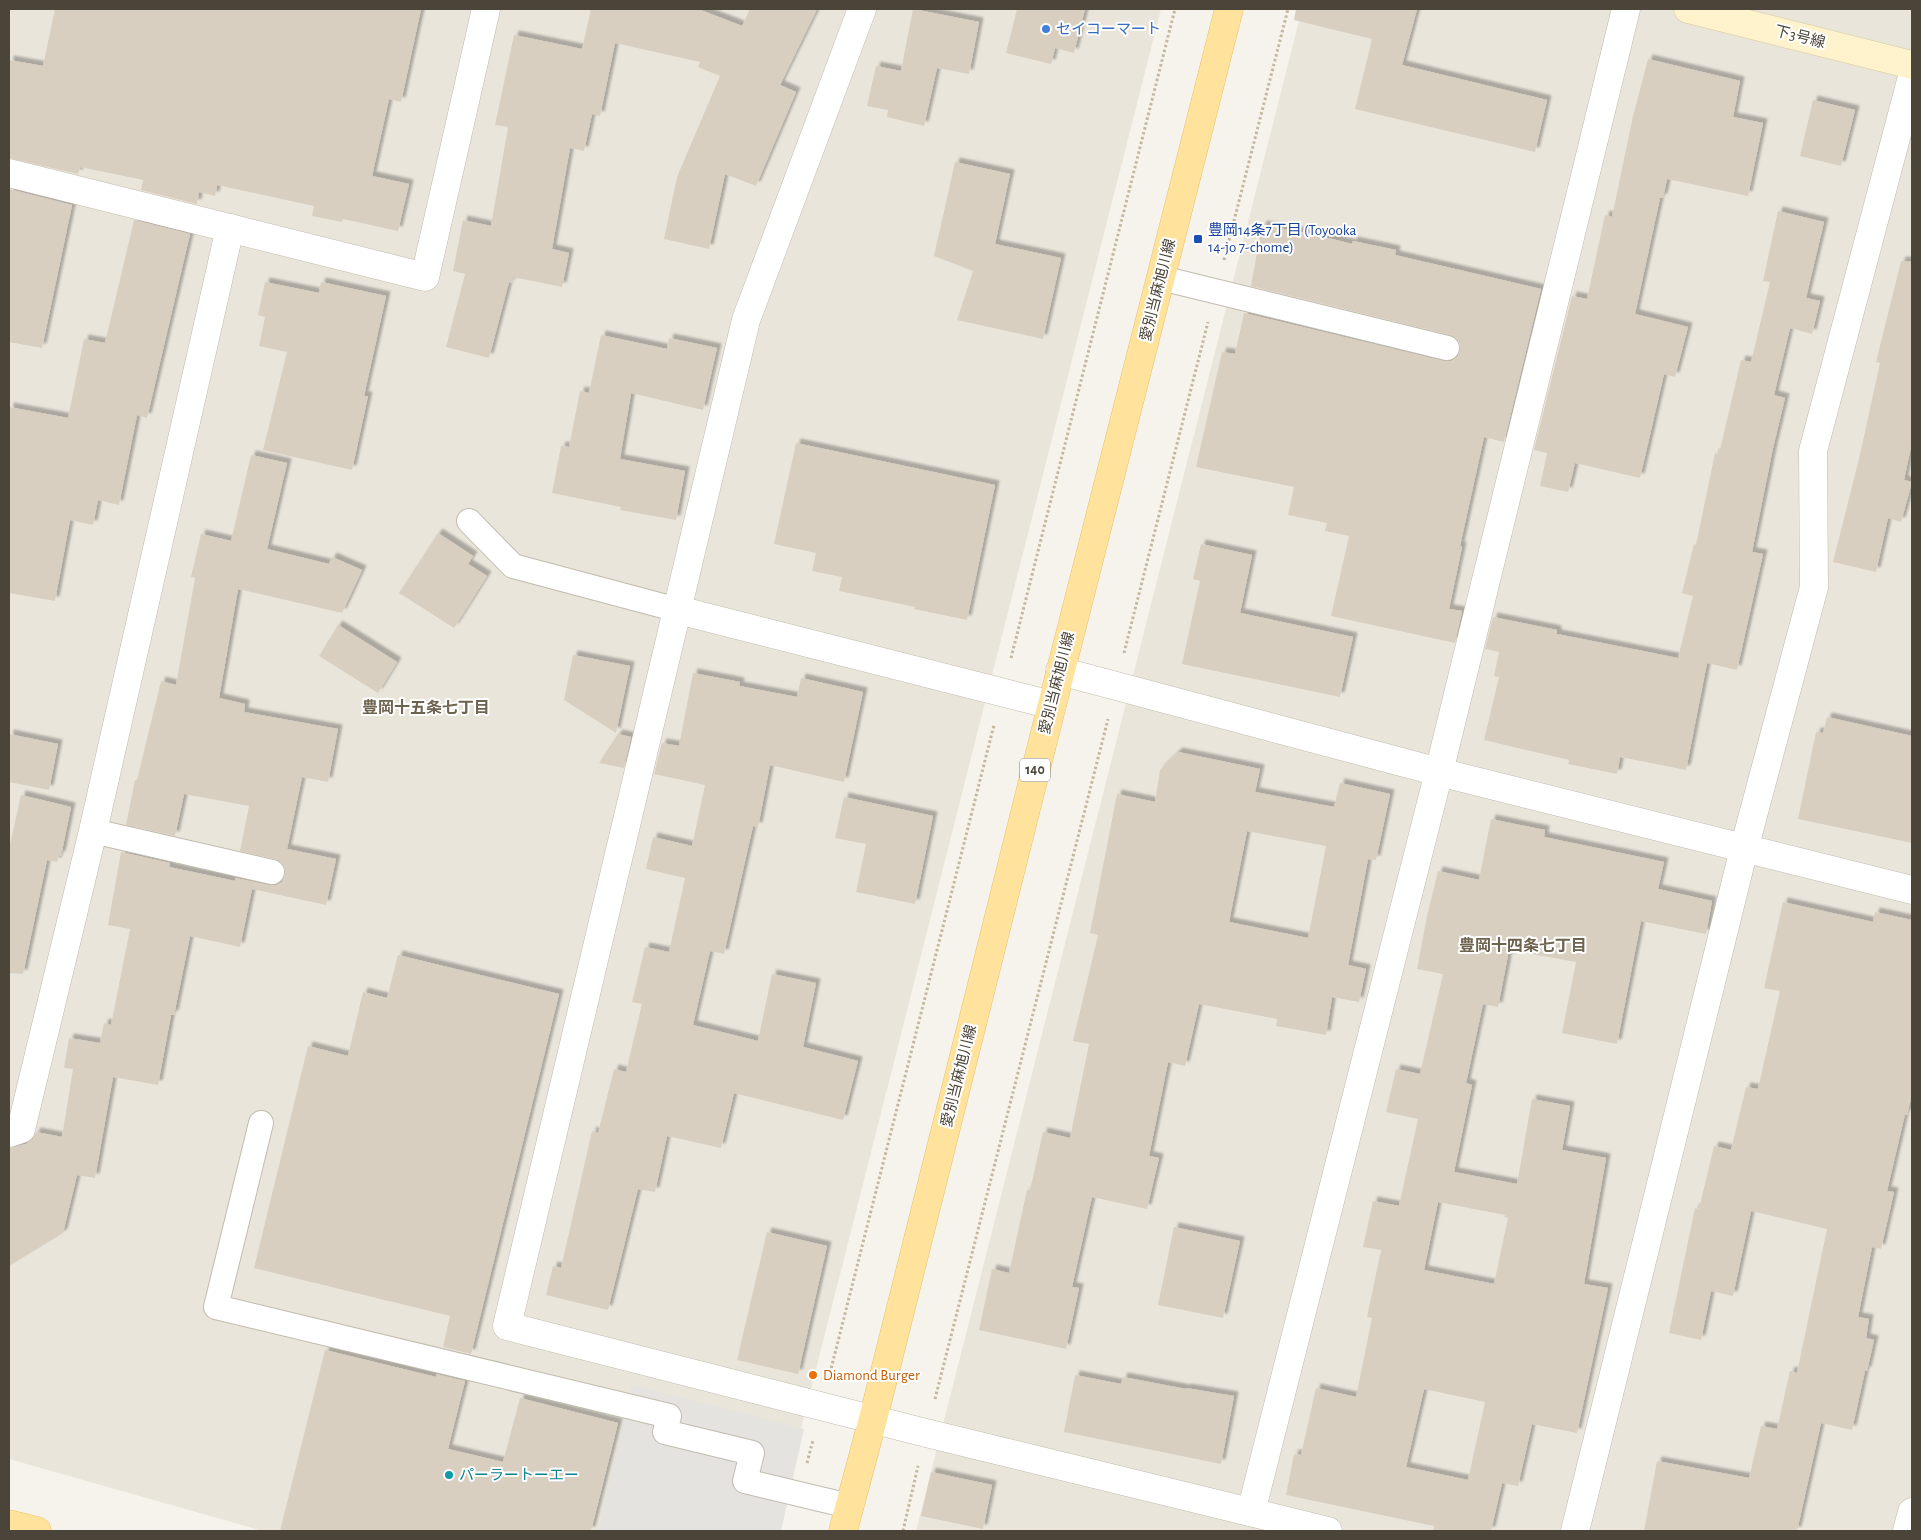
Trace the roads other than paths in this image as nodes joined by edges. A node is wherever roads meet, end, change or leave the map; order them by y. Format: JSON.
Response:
{"nodes":[{"id":1,"x":486,"y":9,"type":"edge"},
{"id":2,"x":862,"y":9,"type":"edge"},
{"id":3,"x":1229,"y":9,"type":"edge"},
{"id":4,"x":1626,"y":9,"type":"edge"},
{"id":5,"x":1688,"y":9,"type":"edge"},
{"id":6,"x":1912,"y":65,"type":"edge"},
{"id":7,"x":1912,"y":77,"type":"edge"},
{"id":8,"x":9,"y":173,"type":"edge"},
{"id":9,"x":230,"y":228,"type":"junction"},
{"id":10,"x":1161,"y":278,"type":"junction"},
{"id":11,"x":1447,"y":348,"type":"dead end"},
{"id":12,"x":469,"y":521,"type":"dead end"},
{"id":13,"x":678,"y":610,"type":"junction"},
{"id":14,"x":1060,"y":671,"type":"junction"},
{"id":15,"x":1052,"y":705,"type":"junction"},
{"id":16,"x":1439,"y":772,"type":"junction"},
{"id":17,"x":93,"y":831,"type":"junction"},
{"id":18,"x":1744,"y":849,"type":"junction"},
{"id":19,"x":272,"y":872,"type":"dead end"},
{"id":20,"x":1912,"y":890,"type":"edge"},
{"id":21,"x":261,"y":1123,"type":"dead end"},
{"id":22,"x":9,"y":1133,"type":"edge"},
{"id":23,"x":873,"y":1419,"type":"junction"},
{"id":24,"x":1251,"y":1512,"type":"junction"},
{"id":25,"x":1912,"y":1512,"type":"edge"},
{"id":26,"x":846,"y":1519,"type":"edge"},
{"id":27,"x":9,"y":1524,"type":"edge"},
{"id":28,"x":37,"y":1531,"type":"edge"},
{"id":29,"x":1328,"y":1531,"type":"edge"},
{"id":30,"x":1575,"y":1531,"type":"edge"},
{"id":31,"x":1908,"y":1531,"type":"edge"}],
"edges":[{"from":1,"to":9,"type":"street"},
{"from":2,"to":13,"type":"street"},
{"from":3,"to":10,"type":"main road","name":"愛別当麻旭川線","number":"140"},
{"from":4,"to":16,"type":"street"},
{"from":5,"to":6,"type":"street","name":"下3号線"},
{"from":7,"to":18,"type":"street"},
{"from":8,"to":9,"type":"street"},
{"from":9,"to":17,"type":"street"},
{"from":10,"to":11,"type":"lane"},
{"from":10,"to":14,"type":"main road","name":"愛別当麻旭川線","number":"140"},
{"from":12,"to":13,"type":"lane"},
{"from":13,"to":15,"type":"street"},
{"from":13,"to":23,"type":"street"},
{"from":14,"to":15,"type":"main road","name":"愛別当麻旭川線","number":"140"},
{"from":14,"to":16,"type":"street"},
{"from":15,"to":23,"type":"main road","name":"愛別当麻旭川線","number":"140"},
{"from":16,"to":18,"type":"street"},
{"from":16,"to":24,"type":"street"},
{"from":17,"to":19,"type":"lane"},
{"from":17,"to":22,"type":"street"},
{"from":18,"to":20,"type":"street"},
{"from":18,"to":30,"type":"street"},
{"from":21,"to":26,"type":"lane"},
{"from":23,"to":24,"type":"street"},
{"from":23,"to":26,"type":"main road","name":"愛別当麻旭川線","number":"140"},
{"from":24,"to":29,"type":"street"},
{"from":25,"to":31,"type":"street"},
{"from":27,"to":28,"type":"main road"}]}
